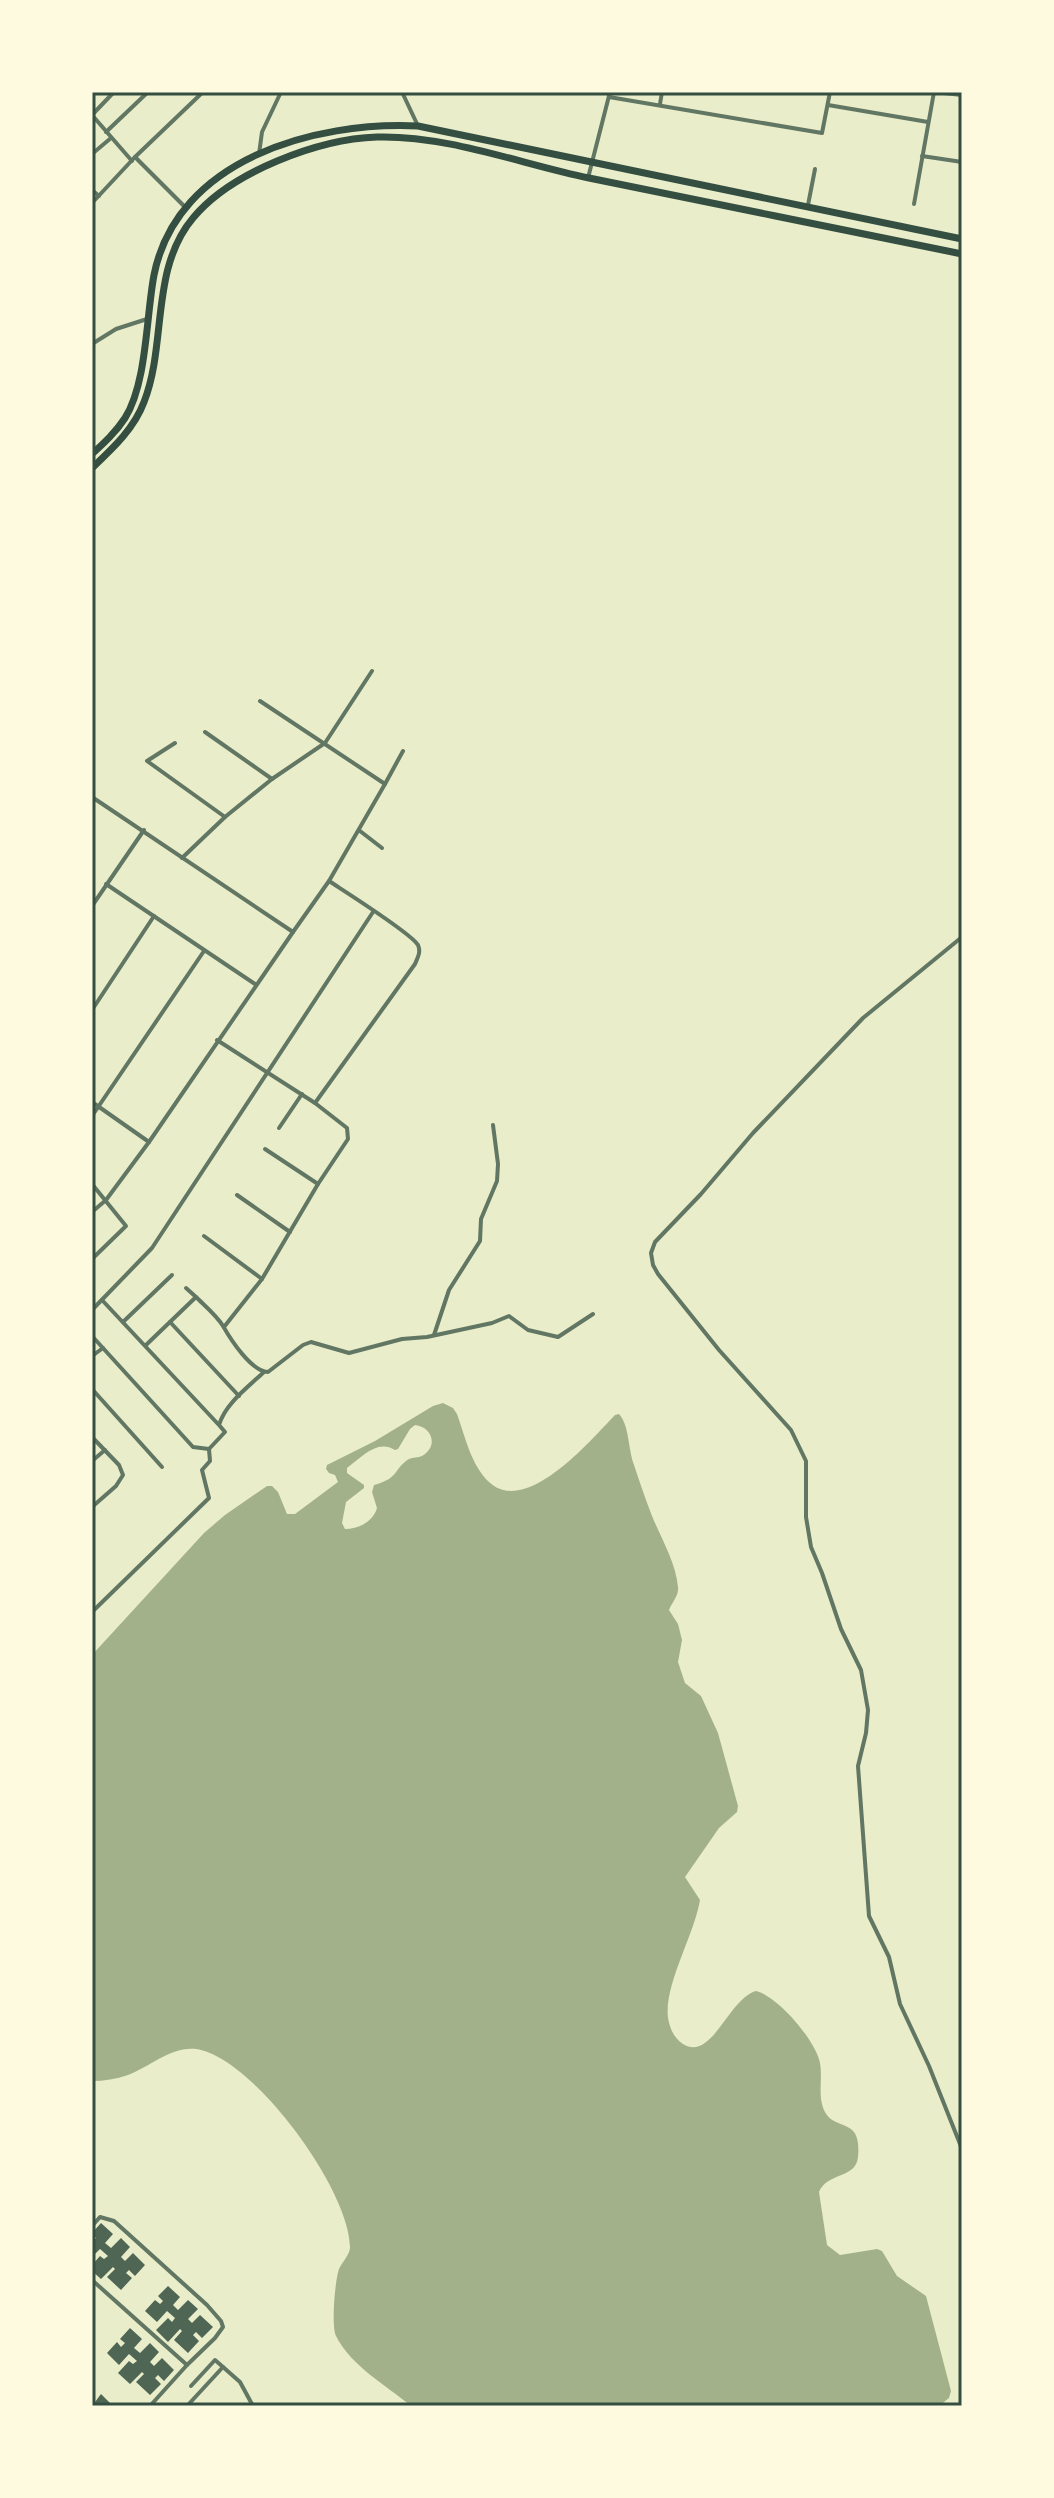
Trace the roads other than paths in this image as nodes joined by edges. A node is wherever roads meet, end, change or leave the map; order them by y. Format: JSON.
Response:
{"nodes":[{"id":1,"x":114,"y":92,"type":"edge"},
{"id":2,"x":148,"y":92,"type":"edge"},
{"id":3,"x":203,"y":92,"type":"edge"},
{"id":4,"x":281,"y":92,"type":"edge"},
{"id":5,"x":402,"y":92,"type":"edge"},
{"id":6,"x":662,"y":92,"type":"edge"},
{"id":7,"x":830,"y":92,"type":"edge"},
{"id":8,"x":934,"y":92,"type":"edge"},
{"id":9,"x":609,"y":95,"type":"edge"},
{"id":10,"x":962,"y":95,"type":"edge"},
{"id":11,"x":660,"y":104,"type":"junction"},
{"id":12,"x":828,"y":105,"type":"junction"},
{"id":13,"x":92,"y":115,"type":"edge"},
{"id":14,"x":928,"y":122,"type":"junction"},
{"id":15,"x":418,"y":126,"type":"junction"},
{"id":16,"x":106,"y":132,"type":"junction"},
{"id":17,"x":111,"y":138,"type":"junction"},
{"id":18,"x":92,"y":154,"type":"edge"},
{"id":19,"x":259,"y":154,"type":"junction"},
{"id":20,"x":922,"y":156,"type":"junction"},
{"id":21,"x":134,"y":159,"type":"junction"},
{"id":22,"x":962,"y":162,"type":"edge"},
{"id":23,"x":591,"y":163,"type":"junction"},
{"id":24,"x":815,"y":169,"type":"dead end"},
{"id":25,"x":588,"y":178,"type":"junction"},
{"id":26,"x":92,"y":190,"type":"edge"},
{"id":27,"x":99,"y":196,"type":"junction"},
{"id":28,"x":92,"y":203,"type":"edge"},
{"id":29,"x":914,"y":204,"type":"dead end"},
{"id":30,"x":185,"y":207,"type":"junction"},
{"id":31,"x":807,"y":208,"type":"junction"},
{"id":32,"x":962,"y":239,"type":"edge"},
{"id":33,"x":962,"y":254,"type":"edge"},
{"id":34,"x":147,"y":319,"type":"junction"},
{"id":35,"x":92,"y":344,"type":"edge"},
{"id":36,"x":92,"y":454,"type":"edge"},
{"id":37,"x":92,"y":468,"type":"edge"},
{"id":38,"x":372,"y":671,"type":"dead end"},
{"id":39,"x":260,"y":701,"type":"dead end"},
{"id":40,"x":205,"y":732,"type":"dead end"},
{"id":41,"x":175,"y":743,"type":"dead end"},
{"id":42,"x":325,"y":743,"type":"junction"},
{"id":43,"x":403,"y":751,"type":"dead end"},
{"id":44,"x":272,"y":779,"type":"junction"},
{"id":45,"x":385,"y":784,"type":"junction"},
{"id":46,"x":92,"y":797,"type":"edge"},
{"id":47,"x":225,"y":817,"type":"junction"},
{"id":48,"x":144,"y":830,"type":"junction"},
{"id":49,"x":360,"y":831,"type":"junction"},
{"id":50,"x":382,"y":848,"type":"dead end"},
{"id":51,"x":182,"y":858,"type":"junction"},
{"id":52,"x":329,"y":881,"type":"junction"},
{"id":53,"x":106,"y":884,"type":"junction"},
{"id":54,"x":92,"y":906,"type":"edge"},
{"id":55,"x":373,"y":912,"type":"junction"},
{"id":56,"x":154,"y":916,"type":"junction"},
{"id":57,"x":293,"y":932,"type":"junction"},
{"id":58,"x":962,"y":937,"type":"edge"},
{"id":59,"x":204,"y":951,"type":"junction"},
{"id":60,"x":255,"y":984,"type":"junction"},
{"id":61,"x":92,"y":1010,"type":"edge"},
{"id":62,"x":217,"y":1040,"type":"junction"},
{"id":63,"x":268,"y":1072,"type":"junction"},
{"id":64,"x":302,"y":1094,"type":"junction"},
{"id":65,"x":92,"y":1102,"type":"edge"},
{"id":66,"x":315,"y":1103,"type":"junction"},
{"id":67,"x":98,"y":1107,"type":"junction"},
{"id":68,"x":92,"y":1116,"type":"edge"},
{"id":69,"x":493,"y":1125,"type":"dead end"},
{"id":70,"x":279,"y":1128,"type":"dead end"},
{"id":71,"x":149,"y":1142,"type":"junction"},
{"id":72,"x":265,"y":1149,"type":"dead end"},
{"id":73,"x":92,"y":1184,"type":"edge"},
{"id":74,"x":318,"y":1184,"type":"junction"},
{"id":75,"x":237,"y":1195,"type":"dead end"},
{"id":76,"x":106,"y":1200,"type":"junction"},
{"id":77,"x":92,"y":1212,"type":"edge"},
{"id":78,"x":291,"y":1232,"type":"junction"},
{"id":79,"x":204,"y":1236,"type":"dead end"},
{"id":80,"x":92,"y":1259,"type":"edge"},
{"id":81,"x":172,"y":1275,"type":"dead end"},
{"id":82,"x":262,"y":1279,"type":"junction"},
{"id":83,"x":186,"y":1288,"type":"dead end"},
{"id":84,"x":196,"y":1297,"type":"junction"},
{"id":85,"x":102,"y":1300,"type":"junction"},
{"id":86,"x":92,"y":1310,"type":"edge"},
{"id":87,"x":593,"y":1314,"type":"dead end"},
{"id":88,"x":123,"y":1322,"type":"junction"},
{"id":89,"x":170,"y":1322,"type":"junction"},
{"id":90,"x":224,"y":1327,"type":"junction"},
{"id":91,"x":434,"y":1335,"type":"junction"},
{"id":92,"x":92,"y":1336,"type":"edge"},
{"id":93,"x":146,"y":1345,"type":"junction"},
{"id":94,"x":103,"y":1348,"type":"junction"},
{"id":95,"x":92,"y":1356,"type":"edge"},
{"id":96,"x":265,"y":1372,"type":"junction"},
{"id":97,"x":93,"y":1392,"type":"edge"},
{"id":98,"x":239,"y":1396,"type":"junction"},
{"id":99,"x":219,"y":1425,"type":"junction"},
{"id":100,"x":92,"y":1437,"type":"edge"},
{"id":101,"x":209,"y":1449,"type":"junction"},
{"id":102,"x":105,"y":1450,"type":"junction"},
{"id":103,"x":92,"y":1461,"type":"edge"},
{"id":104,"x":162,"y":1467,"type":"dead end"},
{"id":105,"x":92,"y":1507,"type":"edge"},
{"id":106,"x":92,"y":1612,"type":"edge"},
{"id":107,"x":962,"y":2149,"type":"edge"},
{"id":108,"x":92,"y":2226,"type":"edge"},
{"id":109,"x":92,"y":2280,"type":"edge"},
{"id":110,"x":187,"y":2365,"type":"junction"},
{"id":111,"x":223,"y":2367,"type":"junction"},
{"id":112,"x":191,"y":2386,"type":"dead end"},
{"id":113,"x":150,"y":2406,"type":"edge"},
{"id":114,"x":187,"y":2406,"type":"edge"},
{"id":115,"x":253,"y":2406,"type":"edge"}],
"edges":[{"from":1,"to":13,"type":"street"},
{"from":2,"to":16,"type":"street"},
{"from":3,"to":21,"type":"street"},
{"from":4,"to":19,"type":"street"},
{"from":5,"to":15,"type":"street"},
{"from":6,"to":11,"type":"street"},
{"from":7,"to":12,"type":"street"},
{"from":8,"to":10,"type":"street"},
{"from":8,"to":14,"type":"street"},
{"from":9,"to":11,"type":"street"},
{"from":9,"to":23,"type":"street"},
{"from":11,"to":12,"type":"street"},
{"from":12,"to":14,"type":"street"},
{"from":13,"to":16,"type":"street"},
{"from":14,"to":20,"type":"street"},
{"from":15,"to":19,"type":"main road"},
{"from":15,"to":23,"type":"main road"},
{"from":16,"to":17,"type":"street"},
{"from":17,"to":18,"type":"street"},
{"from":17,"to":21,"type":"street"},
{"from":19,"to":30,"type":"main road"},
{"from":20,"to":22,"type":"street"},
{"from":20,"to":29,"type":"street"},
{"from":21,"to":27,"type":"street"},
{"from":21,"to":30,"type":"street"},
{"from":23,"to":25,"type":"street"},
{"from":23,"to":31,"type":"main road"},
{"from":24,"to":31,"type":"street"},
{"from":25,"to":33,"type":"main road"},
{"from":25,"to":37,"type":"main road"},
{"from":26,"to":27,"type":"street"},
{"from":27,"to":28,"type":"street"},
{"from":30,"to":34,"type":"main road"},
{"from":31,"to":32,"type":"main road"},
{"from":34,"to":35,"type":"street"},
{"from":34,"to":36,"type":"main road"},
{"from":38,"to":42,"type":"street"},
{"from":39,"to":42,"type":"street"},
{"from":40,"to":44,"type":"street"},
{"from":41,"to":47,"type":"street"},
{"from":42,"to":44,"type":"street"},
{"from":42,"to":45,"type":"street"},
{"from":43,"to":45,"type":"street"},
{"from":44,"to":47,"type":"street"},
{"from":45,"to":49,"type":"street"},
{"from":46,"to":48,"type":"street"},
{"from":47,"to":51,"type":"street"},
{"from":48,"to":51,"type":"street"},
{"from":48,"to":53,"type":"street"},
{"from":49,"to":50,"type":"street"},
{"from":49,"to":52,"type":"street"},
{"from":51,"to":57,"type":"street"},
{"from":52,"to":55,"type":"street"},
{"from":52,"to":57,"type":"street"},
{"from":53,"to":54,"type":"street"},
{"from":53,"to":56,"type":"street"},
{"from":55,"to":63,"type":"street"},
{"from":55,"to":66,"type":"street"},
{"from":56,"to":59,"type":"street"},
{"from":56,"to":61,"type":"street"},
{"from":57,"to":60,"type":"street"},
{"from":58,"to":107,"type":"street"},
{"from":59,"to":60,"type":"street"},
{"from":59,"to":67,"type":"street"},
{"from":60,"to":62,"type":"street"},
{"from":62,"to":63,"type":"street"},
{"from":62,"to":71,"type":"street"},
{"from":63,"to":64,"type":"street"},
{"from":63,"to":85,"type":"street"},
{"from":64,"to":66,"type":"street"},
{"from":64,"to":70,"type":"street"},
{"from":65,"to":67,"type":"street"},
{"from":66,"to":74,"type":"street"},
{"from":67,"to":68,"type":"street"},
{"from":67,"to":71,"type":"street"},
{"from":69,"to":91,"type":"street"},
{"from":71,"to":76,"type":"street"},
{"from":72,"to":74,"type":"street"},
{"from":73,"to":76,"type":"street"},
{"from":74,"to":78,"type":"street"},
{"from":75,"to":78,"type":"street"},
{"from":76,"to":77,"type":"street"},
{"from":76,"to":80,"type":"street"},
{"from":78,"to":82,"type":"street"},
{"from":79,"to":82,"type":"street"},
{"from":81,"to":88,"type":"street"},
{"from":82,"to":90,"type":"street"},
{"from":83,"to":84,"type":"street"},
{"from":84,"to":89,"type":"street"},
{"from":84,"to":90,"type":"street"},
{"from":85,"to":86,"type":"street"},
{"from":85,"to":88,"type":"street"},
{"from":87,"to":91,"type":"street"},
{"from":88,"to":93,"type":"street"},
{"from":89,"to":93,"type":"street"},
{"from":89,"to":98,"type":"street"},
{"from":90,"to":96,"type":"street"},
{"from":91,"to":96,"type":"street"},
{"from":92,"to":94,"type":"street"},
{"from":93,"to":99,"type":"street"},
{"from":94,"to":95,"type":"street"},
{"from":94,"to":101,"type":"street"},
{"from":96,"to":98,"type":"street"},
{"from":97,"to":104,"type":"street"},
{"from":98,"to":99,"type":"street"},
{"from":99,"to":101,"type":"street"},
{"from":100,"to":102,"type":"street"},
{"from":101,"to":106,"type":"street"},
{"from":102,"to":103,"type":"street"},
{"from":102,"to":105,"type":"street"},
{"from":108,"to":110,"type":"street"},
{"from":109,"to":110,"type":"street"},
{"from":110,"to":113,"type":"street"},
{"from":111,"to":112,"type":"street"},
{"from":111,"to":114,"type":"street"},
{"from":111,"to":115,"type":"street"}]}
